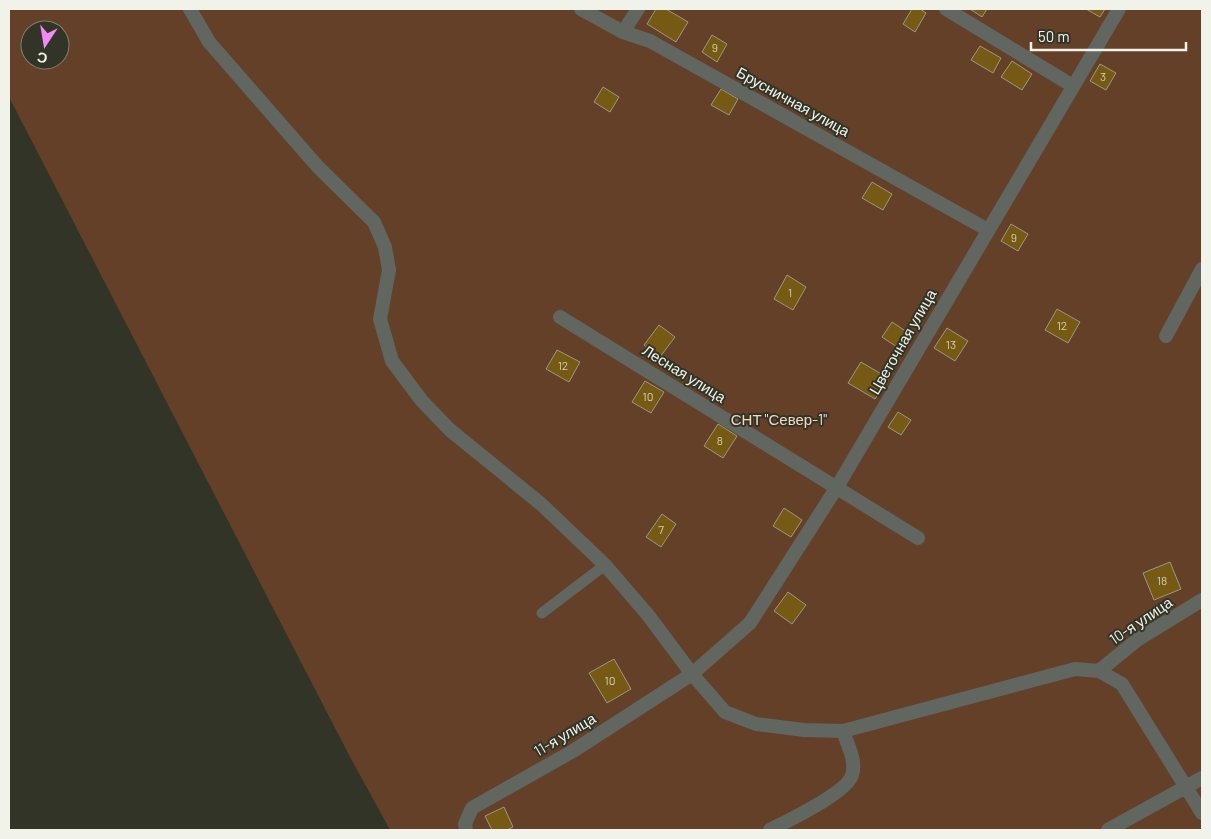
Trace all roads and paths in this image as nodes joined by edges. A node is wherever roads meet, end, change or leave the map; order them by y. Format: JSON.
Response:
{"nodes":[{"id":1,"x":190,"y":9,"type":"edge"},
{"id":2,"x":580,"y":9,"type":"edge"},
{"id":3,"x":638,"y":9,"type":"edge"},
{"id":4,"x":946,"y":9,"type":"edge"},
{"id":5,"x":1119,"y":9,"type":"edge"},
{"id":6,"x":623,"y":32,"type":"junction"},
{"id":7,"x":1073,"y":86,"type":"junction"},
{"id":8,"x":988,"y":230,"type":"junction"},
{"id":9,"x":1202,"y":269,"type":"edge"},
{"id":10,"x":560,"y":317,"type":"dead end"},
{"id":11,"x":1166,"y":336,"type":"dead end"},
{"id":12,"x":837,"y":487,"type":"junction"},
{"id":13,"x":918,"y":538,"type":"dead end"},
{"id":14,"x":605,"y":566,"type":"junction"},
{"id":15,"x":1202,"y":600,"type":"edge"},
{"id":16,"x":542,"y":613,"type":"dead end"},
{"id":17,"x":1099,"y":671,"type":"junction"},
{"id":18,"x":692,"y":674,"type":"junction"},
{"id":19,"x":843,"y":731,"type":"junction"},
{"id":20,"x":1202,"y":778,"type":"edge"},
{"id":21,"x":1187,"y":787,"type":"junction"},
{"id":22,"x":1202,"y":813,"type":"edge"},
{"id":23,"x":466,"y":830,"type":"edge"},
{"id":24,"x":770,"y":830,"type":"edge"},
{"id":25,"x":1108,"y":830,"type":"edge"}],
"edges":[{"from":1,"to":14,"type":"street"},
{"from":2,"to":6,"type":"street","name":"Брусничная улица"},
{"from":3,"to":6,"type":"street"},
{"from":4,"to":7,"type":"street"},
{"from":5,"to":7,"type":"street","name":"Цветочная улица"},
{"from":6,"to":8,"type":"street","name":"Брусничная улица"},
{"from":7,"to":8,"type":"street","name":"Цветочная улица"},
{"from":8,"to":12,"type":"street","name":"Цветочная улица"},
{"from":9,"to":11,"type":"street"},
{"from":10,"to":12,"type":"street","name":"Лесная улица"},
{"from":12,"to":13,"type":"street","name":"Лесная улица"},
{"from":12,"to":18,"type":"street","name":"Цветочная улица"},
{"from":14,"to":16,"type":"lane"},
{"from":14,"to":18,"type":"street"},
{"from":15,"to":17,"type":"street","name":"10-я улица"},
{"from":17,"to":19,"type":"street"},
{"from":17,"to":21,"type":"street"},
{"from":18,"to":19,"type":"street"},
{"from":18,"to":23,"type":"street","name":"11-я улица"},
{"from":19,"to":24,"type":"street"},
{"from":20,"to":21,"type":"street"},
{"from":21,"to":22,"type":"street"},
{"from":21,"to":25,"type":"street"}]}
